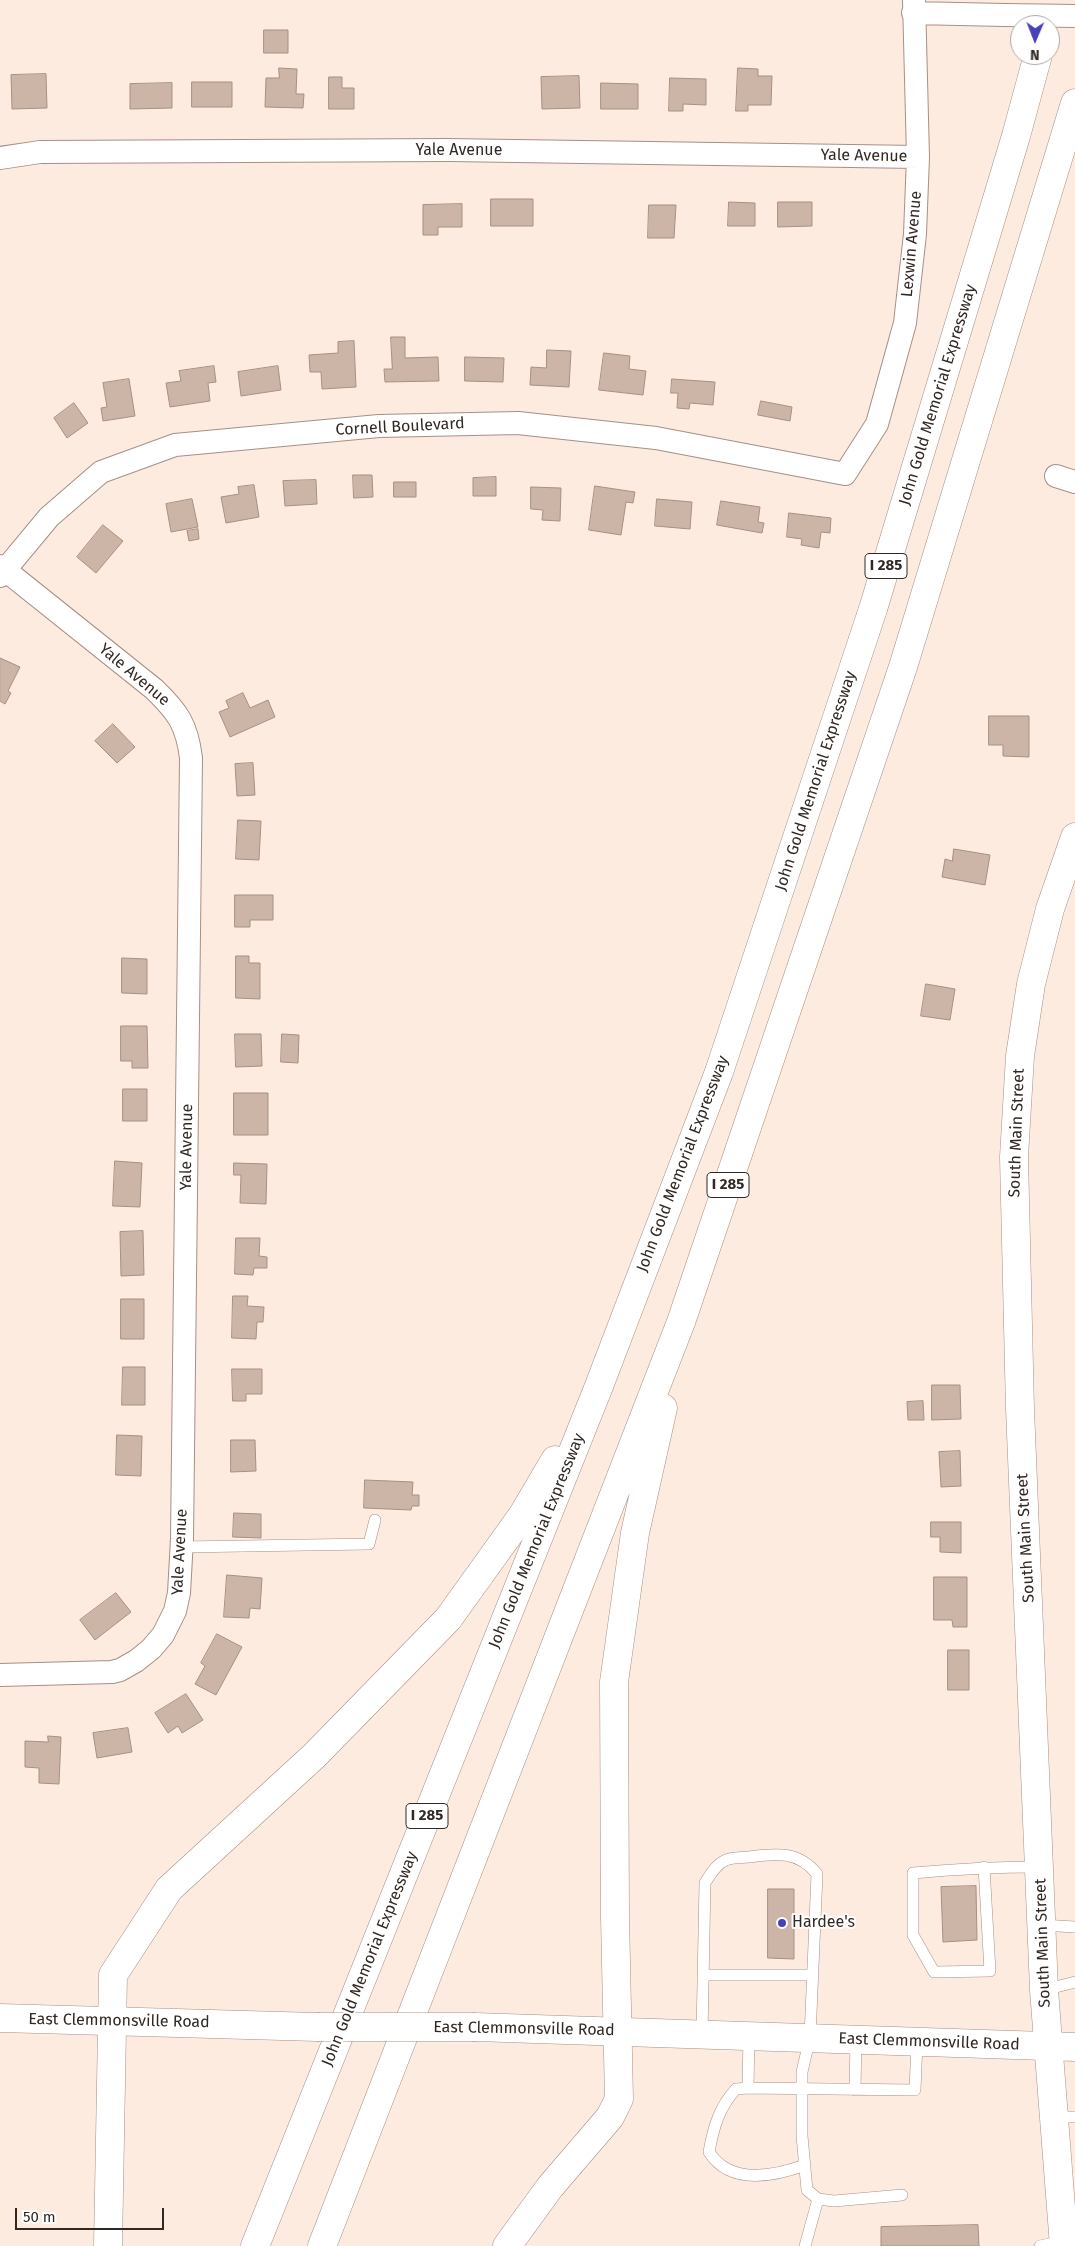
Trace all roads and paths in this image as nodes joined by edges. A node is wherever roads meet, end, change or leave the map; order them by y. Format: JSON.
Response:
{"nodes":[{"id":1,"x":1053,"y":0,"type":"edge"},
{"id":2,"x":914,"y":7,"type":"edge"},
{"id":3,"x":1049,"y":15,"type":"edge"},
{"id":4,"x":1075,"y":16,"type":"edge"},
{"id":5,"x":1035,"y":65,"type":"edge"},
{"id":6,"x":1075,"y":102,"type":"edge"},
{"id":7,"x":918,"y":157,"type":"junction"},
{"id":8,"x":0,"y":158,"type":"edge"},
{"id":9,"x":845,"y":474,"type":"joint"},
{"id":10,"x":2,"y":570,"type":"edge"},
{"id":11,"x":1075,"y":837,"type":"edge"},
{"id":12,"x":681,"y":1322,"type":"junction"},
{"id":13,"x":600,"y":1386,"type":"junction"},
{"id":14,"x":375,"y":1520,"type":"dead end"},
{"id":15,"x":182,"y":1548,"type":"junction"},
{"id":16,"x":0,"y":1675,"type":"edge"},
{"id":17,"x":984,"y":1867,"type":"junction"},
{"id":18,"x":1040,"y":1867,"type":"junction"},
{"id":19,"x":1042,"y":1925,"type":"junction"},
{"id":20,"x":1075,"y":1927,"type":"edge"},
{"id":21,"x":703,"y":1975,"type":"junction"},
{"id":22,"x":813,"y":1975,"type":"junction"},
{"id":23,"x":1074,"y":1984,"type":"edge"},
{"id":24,"x":1044,"y":1990,"type":"junction"},
{"id":25,"x":0,"y":2018,"type":"edge"},
{"id":26,"x":111,"y":2021,"type":"junction"},
{"id":27,"x":618,"y":2032,"type":"junction"},
{"id":28,"x":702,"y":2034,"type":"junction"},
{"id":29,"x":749,"y":2035,"type":"junction"},
{"id":30,"x":810,"y":2038,"type":"junction"},
{"id":31,"x":856,"y":2039,"type":"junction"},
{"id":32,"x":918,"y":2042,"type":"junction"},
{"id":33,"x":1048,"y":2046,"type":"junction"},
{"id":34,"x":1075,"y":2047,"type":"edge"},
{"id":35,"x":748,"y":2088,"type":"junction"},
{"id":36,"x":802,"y":2089,"type":"junction"},
{"id":37,"x":856,"y":2090,"type":"junction"},
{"id":38,"x":1065,"y":2117,"type":"edge"},
{"id":39,"x":804,"y":2165,"type":"junction"},
{"id":40,"x":902,"y":2195,"type":"dead end"},
{"id":41,"x":818,"y":2199,"type":"junction"},
{"id":42,"x":1056,"y":2244,"type":"edge"},
{"id":43,"x":108,"y":2246,"type":"edge"},
{"id":44,"x":255,"y":2246,"type":"edge"},
{"id":45,"x":322,"y":2246,"type":"edge"},
{"id":46,"x":507,"y":2246,"type":"edge"},
{"id":47,"x":804,"y":2246,"type":"edge"}],
"edges":[{"from":1,"to":3,"type":"main road"},
{"from":2,"to":4,"type":"street","bridge":true},
{"from":2,"to":7,"type":"street","name":"Lexwin Avenue"},
{"from":5,"to":13,"type":"main road","name":"John Gold Memorial Expressway","number":"I 285"},
{"from":6,"to":12,"type":"main road","number":"I 285"},
{"from":7,"to":8,"type":"street","name":"Yale Avenue"},
{"from":7,"to":9,"type":"street","name":"Lexwin Avenue"},
{"from":9,"to":10,"type":"street","name":"Cornell Boulevard"},
{"from":10,"to":15,"type":"street","name":"Yale Avenue"},
{"from":11,"to":18,"type":"main road","name":"South Main Street"},
{"from":12,"to":27,"type":"main road"},
{"from":12,"to":45,"type":"main road","number":"I 285"},
{"from":13,"to":26,"type":"main road"},
{"from":13,"to":44,"type":"main road","name":"John Gold Memorial Expressway","number":"I 285"},
{"from":14,"to":15,"type":"lane"},
{"from":15,"to":16,"type":"street","name":"Yale Avenue"},
{"from":17,"to":17,"type":"lane"},
{"from":17,"to":18,"type":"lane"},
{"from":18,"to":19,"type":"main road","name":"South Main Street"},
{"from":19,"to":20,"type":"lane"},
{"from":19,"to":24,"type":"main road","name":"South Main Street"},
{"from":21,"to":22,"type":"lane"},
{"from":21,"to":22,"type":"lane"},
{"from":21,"to":28,"type":"lane"},
{"from":22,"to":30,"type":"lane"},
{"from":23,"to":24,"type":"lane"},
{"from":24,"to":33,"type":"main road","name":"South Main Street"},
{"from":25,"to":26,"type":"main road","name":"East Clemmonsville Road"},
{"from":26,"to":27,"type":"main road","name":"East Clemmonsville Road","bridge":true},
{"from":26,"to":43,"type":"main road"},
{"from":27,"to":28,"type":"main road","name":"East Clemmonsville Road"},
{"from":27,"to":46,"type":"main road"},
{"from":28,"to":29,"type":"main road","name":"East Clemmonsville Road"},
{"from":29,"to":30,"type":"main road","name":"East Clemmonsville Road"},
{"from":29,"to":35,"type":"lane"},
{"from":30,"to":31,"type":"main road","name":"East Clemmonsville Road"},
{"from":30,"to":36,"type":"lane"},
{"from":31,"to":32,"type":"main road","name":"East Clemmonsville Road"},
{"from":31,"to":37,"type":"lane"},
{"from":32,"to":33,"type":"main road","name":"East Clemmonsville Road"},
{"from":32,"to":37,"type":"lane"},
{"from":33,"to":34,"type":"main road","name":"East Clemmonsville Road"},
{"from":33,"to":38,"type":"main road","name":"South Main Street"},
{"from":35,"to":36,"type":"lane"},
{"from":35,"to":39,"type":"lane"},
{"from":36,"to":37,"type":"lane"},
{"from":36,"to":39,"type":"lane"},
{"from":38,"to":42,"type":"main road","name":"South Main Street"},
{"from":39,"to":41,"type":"lane"},
{"from":40,"to":41,"type":"lane"},
{"from":41,"to":47,"type":"lane"}]}
